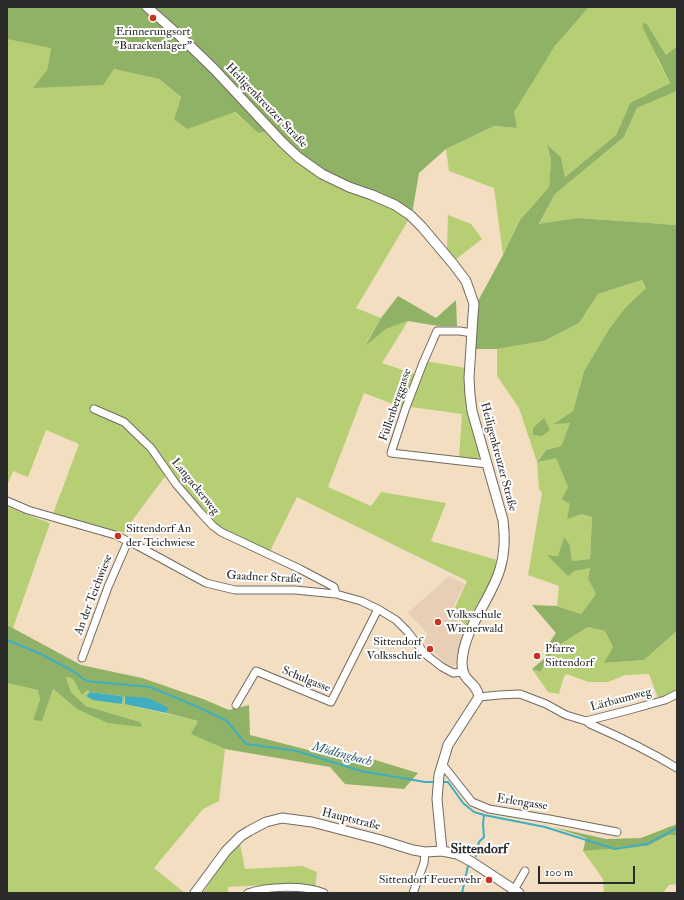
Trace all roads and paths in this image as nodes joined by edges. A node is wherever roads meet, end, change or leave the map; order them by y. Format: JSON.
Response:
{"nodes":[{"id":1,"x":147,"y":7,"type":"edge"},
{"id":2,"x":472,"y":333,"type":"junction"},
{"id":3,"x":94,"y":409,"type":"dead end"},
{"id":4,"x":487,"y":464,"type":"junction"},
{"id":5,"x":7,"y":501,"type":"edge"},
{"id":6,"x":128,"y":541,"type":"junction"},
{"id":7,"x":336,"y":594,"type":"junction"},
{"id":8,"x":378,"y":609,"type":"junction"},
{"id":9,"x":82,"y":658,"type":"dead end"},
{"id":10,"x":463,"y":672,"type":"junction"},
{"id":11,"x":677,"y":694,"type":"edge"},
{"id":12,"x":479,"y":697,"type":"junction"},
{"id":13,"x":236,"y":705,"type":"dead end"},
{"id":14,"x":586,"y":721,"type":"junction"},
{"id":15,"x":442,"y":764,"type":"junction"},
{"id":16,"x":677,"y":768,"type":"edge"},
{"id":17,"x":617,"y":832,"type":"dead end"},
{"id":18,"x":442,"y":851,"type":"junction"},
{"id":19,"x":425,"y":852,"type":"junction"},
{"id":20,"x":525,"y":871,"type":"dead end"},
{"id":21,"x":517,"y":891,"type":"edge"},
{"id":22,"x":194,"y":893,"type":"edge"},
{"id":23,"x":248,"y":893,"type":"edge"},
{"id":24,"x":324,"y":893,"type":"edge"},
{"id":25,"x":413,"y":893,"type":"edge"}],
"edges":[{"from":1,"to":2,"type":"main road","name":"Heiligenkreuzer Straße"},
{"from":2,"to":4,"type":"main road","name":"Heiligenkreuzer Straße"},
{"from":2,"to":4,"type":"street","name":"Füllenberggasse"},
{"from":3,"to":7,"type":"street","name":"Langackerweg"},
{"from":4,"to":10,"type":"main road","name":"Heiligenkreuzer Straße"},
{"from":5,"to":6,"type":"street","name":"Gaadner Straße"},
{"from":6,"to":7,"type":"street","name":"Gaadner Straße"},
{"from":6,"to":9,"type":"street","name":"An der Teichwiese"},
{"from":7,"to":8,"type":"street","name":"Gaadner Straße"},
{"from":8,"to":10,"type":"street","name":"Gaadner Straße"},
{"from":8,"to":13,"type":"street","name":"Schulgasse"},
{"from":10,"to":12,"type":"main road"},
{"from":11,"to":14,"type":"street","name":"Lärbaumweg"},
{"from":12,"to":14,"type":"street","name":"Lärbaumweg"},
{"from":12,"to":15,"type":"main road"},
{"from":14,"to":16,"type":"street"},
{"from":15,"to":17,"type":"street","name":"Erlengasse"},
{"from":15,"to":18,"type":"main road"},
{"from":18,"to":19,"type":"main road","name":"Hauptstraße"},
{"from":18,"to":21,"type":"main road","name":"Hauptstraße"},
{"from":19,"to":22,"type":"main road","name":"Hauptstraße"},
{"from":19,"to":25,"type":"street"},
{"from":20,"to":21,"type":"street"},
{"from":23,"to":24,"type":"street"}]}
